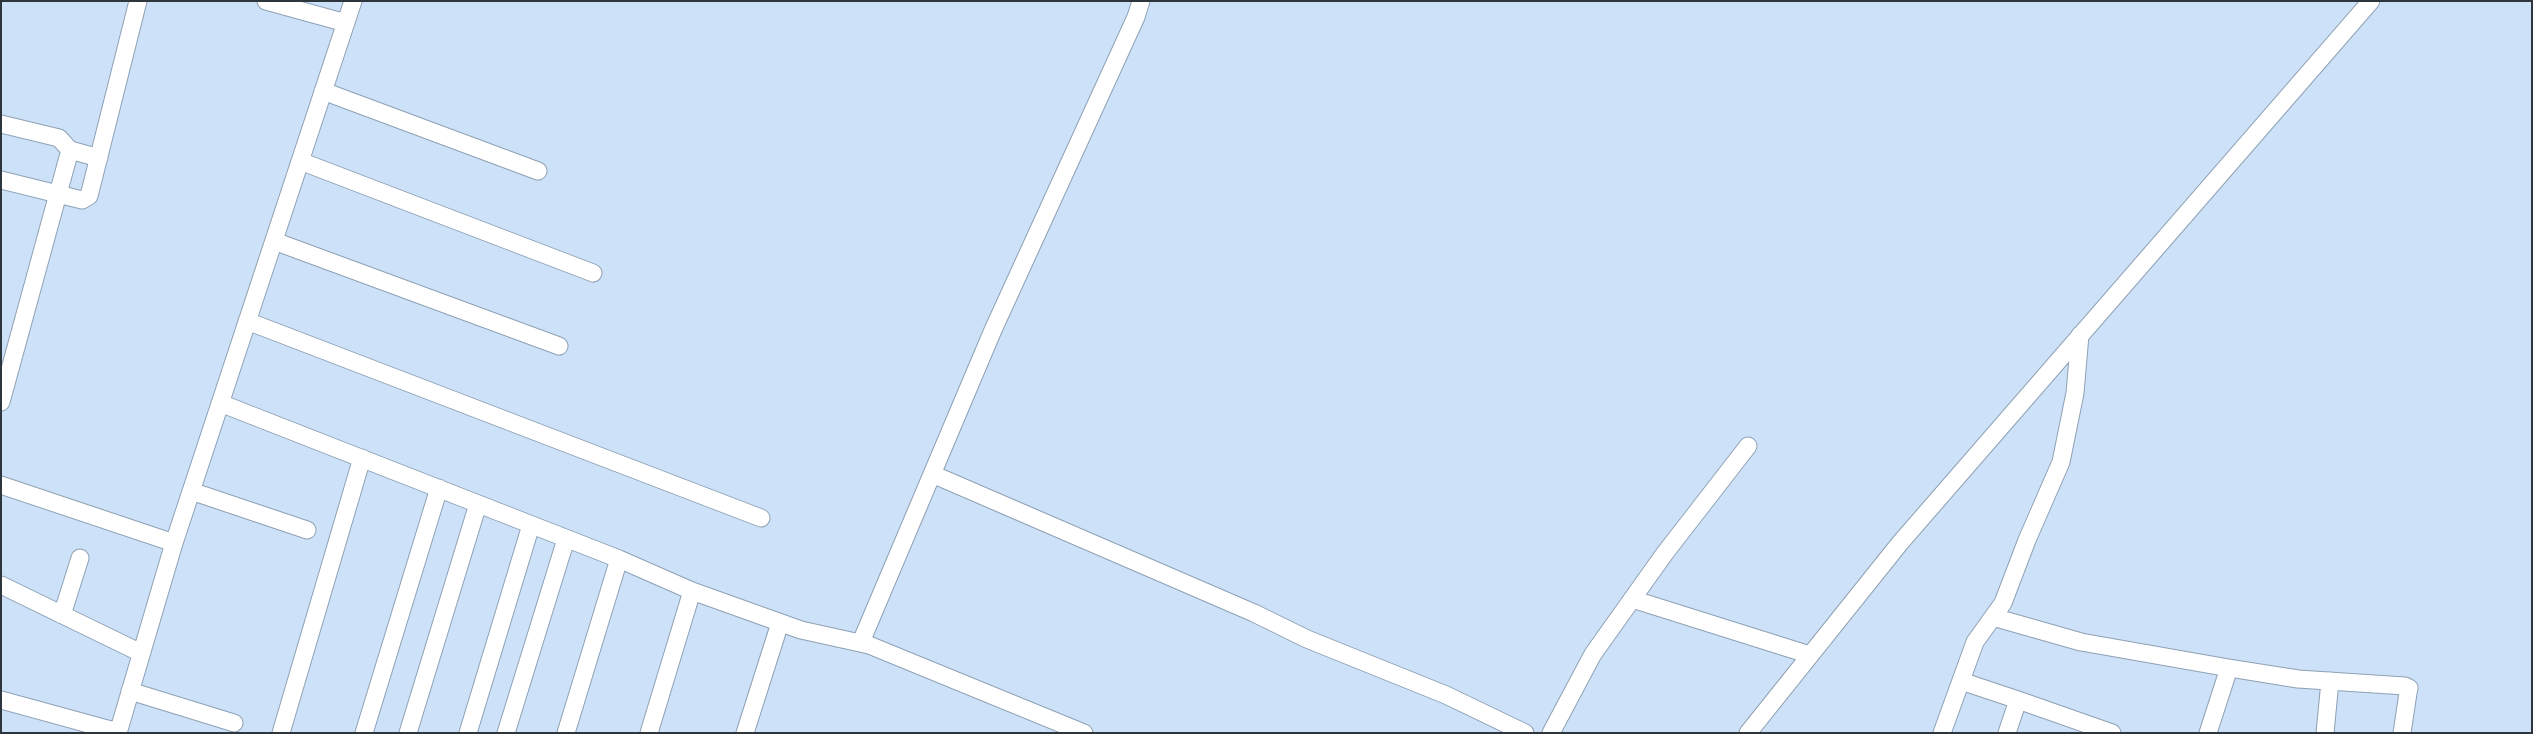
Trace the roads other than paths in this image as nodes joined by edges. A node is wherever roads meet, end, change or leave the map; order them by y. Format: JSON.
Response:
{"nodes":[{"id":1,"x":138,"y":1,"type":"edge"},
{"id":2,"x":266,"y":1,"type":"edge"},
{"id":3,"x":353,"y":1,"type":"edge"},
{"id":4,"x":1141,"y":1,"type":"edge"},
{"id":5,"x":2371,"y":1,"type":"edge"},
{"id":6,"x":346,"y":23,"type":"junction"},
{"id":7,"x":323,"y":91,"type":"junction"},
{"id":8,"x":1,"y":124,"type":"edge"},
{"id":9,"x":70,"y":150,"type":"junction"},
{"id":10,"x":99,"y":158,"type":"junction"},
{"id":11,"x":300,"y":161,"type":"junction"},
{"id":12,"x":538,"y":171,"type":"dead end"},
{"id":13,"x":1,"y":180,"type":"edge"},
{"id":14,"x":58,"y":194,"type":"junction"},
{"id":15,"x":274,"y":241,"type":"junction"},
{"id":16,"x":593,"y":273,"type":"dead end"},
{"id":17,"x":247,"y":321,"type":"junction"},
{"id":18,"x":2080,"y":335,"type":"junction"},
{"id":19,"x":559,"y":346,"type":"dead end"},
{"id":20,"x":1,"y":402,"type":"edge"},
{"id":21,"x":220,"y":403,"type":"junction"},
{"id":22,"x":1748,"y":446,"type":"dead end"},
{"id":23,"x":362,"y":458,"type":"junction"},
{"id":24,"x":932,"y":474,"type":"junction"},
{"id":25,"x":1,"y":485,"type":"edge"},
{"id":26,"x":439,"y":488,"type":"junction"},
{"id":27,"x":191,"y":490,"type":"junction"},
{"id":28,"x":478,"y":504,"type":"junction"},
{"id":29,"x":761,"y":518,"type":"dead end"},
{"id":30,"x":531,"y":525,"type":"junction"},
{"id":31,"x":307,"y":530,"type":"dead end"},
{"id":32,"x":566,"y":539,"type":"junction"},
{"id":33,"x":174,"y":543,"type":"junction"},
{"id":34,"x":80,"y":558,"type":"dead end"},
{"id":35,"x":619,"y":559,"type":"junction"},
{"id":36,"x":1,"y":585,"type":"edge"},
{"id":37,"x":692,"y":590,"type":"junction"},
{"id":38,"x":1632,"y":599,"type":"junction"},
{"id":39,"x":62,"y":615,"type":"junction"},
{"id":40,"x":1993,"y":616,"type":"junction"},
{"id":41,"x":780,"y":624,"type":"junction"},
{"id":42,"x":861,"y":642,"type":"junction"},
{"id":43,"x":141,"y":653,"type":"junction"},
{"id":44,"x":1810,"y":655,"type":"junction"},
{"id":45,"x":2229,"y":668,"type":"junction"},
{"id":46,"x":1961,"y":681,"type":"junction"},
{"id":47,"x":2330,"y":681,"type":"junction"},
{"id":48,"x":130,"y":691,"type":"junction"},
{"id":49,"x":1,"y":700,"type":"edge"},
{"id":50,"x":2018,"y":700,"type":"junction"},
{"id":51,"x":234,"y":723,"type":"dead end"},
{"id":52,"x":118,"y":733,"type":"edge"},
{"id":53,"x":282,"y":733,"type":"edge"},
{"id":54,"x":364,"y":733,"type":"edge"},
{"id":55,"x":408,"y":733,"type":"edge"},
{"id":56,"x":468,"y":733,"type":"edge"},
{"id":57,"x":506,"y":733,"type":"edge"},
{"id":58,"x":566,"y":733,"type":"edge"},
{"id":59,"x":649,"y":733,"type":"edge"},
{"id":60,"x":745,"y":733,"type":"edge"},
{"id":61,"x":1084,"y":733,"type":"edge"},
{"id":62,"x":1525,"y":733,"type":"edge"},
{"id":63,"x":1551,"y":733,"type":"edge"},
{"id":64,"x":1748,"y":733,"type":"edge"},
{"id":65,"x":1942,"y":733,"type":"edge"},
{"id":66,"x":2006,"y":733,"type":"edge"},
{"id":67,"x":2112,"y":733,"type":"edge"},
{"id":68,"x":2208,"y":733,"type":"edge"},
{"id":69,"x":2325,"y":733,"type":"edge"},
{"id":70,"x":2402,"y":733,"type":"edge"}],
"edges":[{"from":1,"to":10,"type":"street"},
{"from":2,"to":6,"type":"street"},
{"from":3,"to":6,"type":"street"},
{"from":4,"to":24,"type":"street"},
{"from":5,"to":18,"type":"street"},
{"from":6,"to":7,"type":"street"},
{"from":7,"to":11,"type":"street"},
{"from":7,"to":12,"type":"street"},
{"from":8,"to":9,"type":"street"},
{"from":9,"to":10,"type":"street"},
{"from":9,"to":14,"type":"street"},
{"from":10,"to":14,"type":"street"},
{"from":11,"to":15,"type":"street"},
{"from":11,"to":16,"type":"street"},
{"from":13,"to":14,"type":"street"},
{"from":14,"to":20,"type":"street"},
{"from":15,"to":17,"type":"street"},
{"from":15,"to":19,"type":"street"},
{"from":17,"to":21,"type":"street"},
{"from":17,"to":29,"type":"street"},
{"from":18,"to":40,"type":"street"},
{"from":18,"to":44,"type":"street"},
{"from":21,"to":23,"type":"street"},
{"from":21,"to":27,"type":"street"},
{"from":22,"to":38,"type":"street"},
{"from":23,"to":26,"type":"street"},
{"from":23,"to":53,"type":"street"},
{"from":24,"to":42,"type":"street"},
{"from":24,"to":62,"type":"street"},
{"from":25,"to":33,"type":"street"},
{"from":26,"to":28,"type":"street"},
{"from":26,"to":54,"type":"street"},
{"from":27,"to":31,"type":"street"},
{"from":27,"to":33,"type":"street"},
{"from":28,"to":30,"type":"street"},
{"from":28,"to":55,"type":"street"},
{"from":30,"to":32,"type":"street"},
{"from":30,"to":56,"type":"street"},
{"from":32,"to":35,"type":"street"},
{"from":32,"to":57,"type":"street"},
{"from":33,"to":43,"type":"street"},
{"from":34,"to":39,"type":"street"},
{"from":35,"to":37,"type":"street"},
{"from":35,"to":58,"type":"street"},
{"from":36,"to":39,"type":"street"},
{"from":37,"to":41,"type":"street"},
{"from":37,"to":59,"type":"street"},
{"from":38,"to":44,"type":"street"},
{"from":38,"to":63,"type":"street"},
{"from":39,"to":43,"type":"street"},
{"from":40,"to":45,"type":"street"},
{"from":40,"to":46,"type":"street"},
{"from":41,"to":42,"type":"street"},
{"from":41,"to":60,"type":"street"},
{"from":42,"to":61,"type":"street"},
{"from":43,"to":48,"type":"street"},
{"from":44,"to":64,"type":"street"},
{"from":45,"to":47,"type":"street"},
{"from":45,"to":68,"type":"street"},
{"from":46,"to":50,"type":"street"},
{"from":46,"to":65,"type":"street"},
{"from":47,"to":69,"type":"street"},
{"from":47,"to":70,"type":"street"},
{"from":48,"to":51,"type":"street"},
{"from":48,"to":52,"type":"street"},
{"from":49,"to":52,"type":"street"},
{"from":50,"to":66,"type":"street"},
{"from":50,"to":67,"type":"street"}]}
